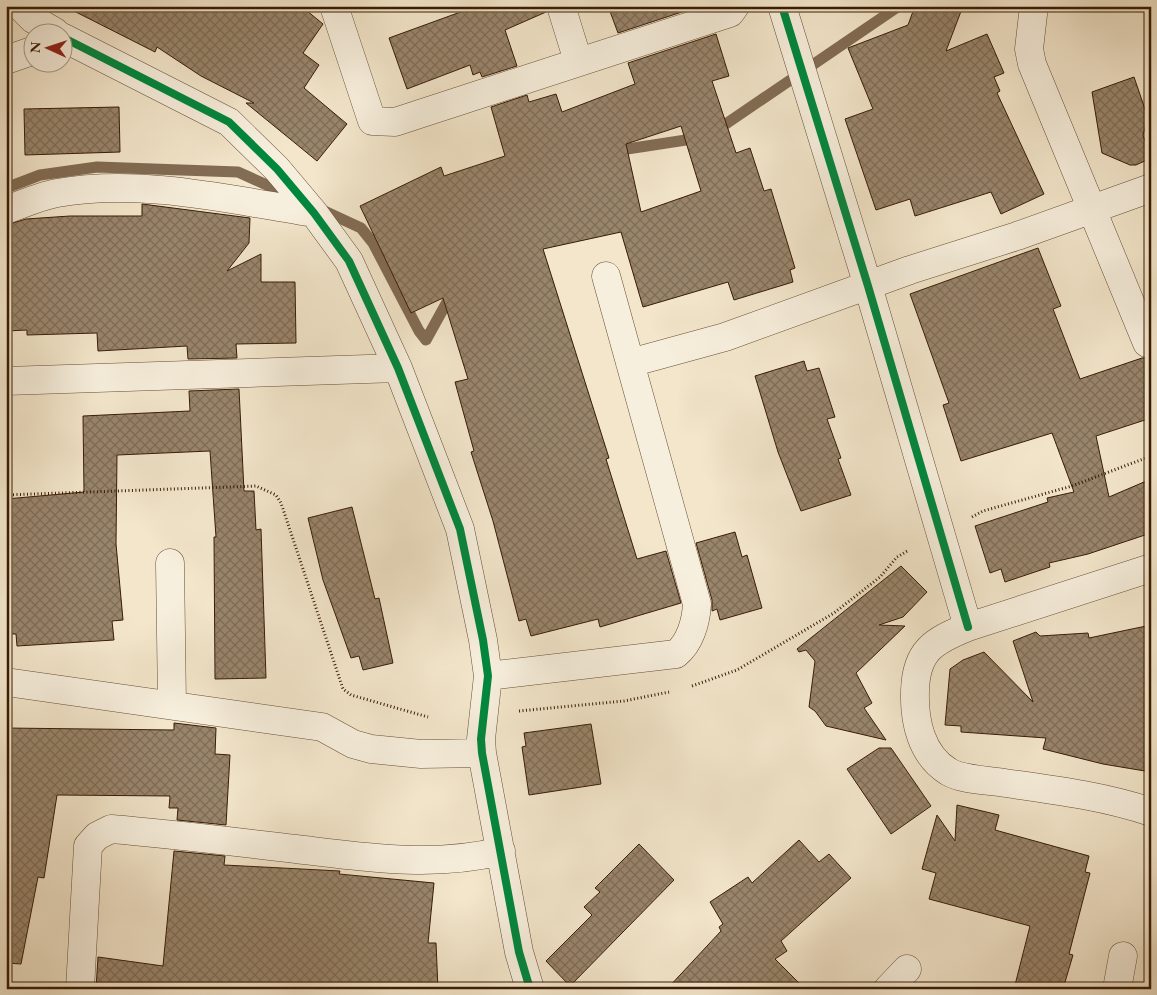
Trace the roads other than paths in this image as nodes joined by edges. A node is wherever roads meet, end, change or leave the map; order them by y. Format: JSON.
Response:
{"nodes":[{"id":1,"x":20,"y":6,"type":"edge"},
{"id":2,"x":334,"y":6,"type":"edge"},
{"id":3,"x":561,"y":6,"type":"edge"},
{"id":4,"x":735,"y":6,"type":"edge"},
{"id":5,"x":782,"y":6,"type":"edge"},
{"id":6,"x":1034,"y":6,"type":"edge"},
{"id":7,"x":36,"y":22,"type":"edge"},
{"id":8,"x":72,"y":43,"type":"edge"},
{"id":9,"x":22,"y":54,"type":"edge"},
{"id":10,"x":6,"y":60,"type":"edge"},
{"id":11,"x":578,"y":61,"type":"junction"},
{"id":12,"x":1151,"y":188,"type":"edge"},
{"id":13,"x":1093,"y":209,"type":"junction"},
{"id":14,"x":6,"y":210,"type":"edge"},
{"id":15,"x":314,"y":213,"type":"junction"},
{"id":16,"x":606,"y":276,"type":"dead end"},
{"id":17,"x":868,"y":286,"type":"junction"},
{"id":18,"x":1147,"y":343,"type":"dead end"},
{"id":19,"x":630,"y":363,"type":"junction"},
{"id":20,"x":398,"y":368,"type":"junction"},
{"id":21,"x":6,"y":381,"type":"edge"},
{"id":22,"x":170,"y":563,"type":"dead end"},
{"id":23,"x":1151,"y":568,"type":"edge"},
{"id":24,"x":968,"y":627,"type":"junction"},
{"id":25,"x":488,"y":676,"type":"junction"},
{"id":26,"x":6,"y":682,"type":"edge"},
{"id":27,"x":172,"y":705,"type":"junction"},
{"id":28,"x":482,"y":754,"type":"junction"},
{"id":29,"x":1151,"y":812,"type":"edge"},
{"id":30,"x":501,"y":852,"type":"junction"},
{"id":31,"x":1123,"y":956,"type":"dead end"},
{"id":32,"x":908,"y":969,"type":"dead end"},
{"id":33,"x":80,"y":989,"type":"edge"},
{"id":34,"x":530,"y":989,"type":"edge"},
{"id":35,"x":888,"y":989,"type":"edge"},
{"id":36,"x":1117,"y":989,"type":"edge"}],
"edges":[{"from":1,"to":7,"type":"street"},
{"from":2,"to":11,"type":"street"},
{"from":3,"to":11,"type":"street"},
{"from":4,"to":11,"type":"street"},
{"from":5,"to":17,"type":"street"},
{"from":6,"to":13,"type":"street"},
{"from":8,"to":15,"type":"street"},
{"from":9,"to":10,"type":"street"},
{"from":12,"to":13,"type":"street"},
{"from":13,"to":17,"type":"street"},
{"from":13,"to":18,"type":"street"},
{"from":14,"to":15,"type":"street"},
{"from":15,"to":20,"type":"street"},
{"from":16,"to":19,"type":"street"},
{"from":17,"to":19,"type":"street"},
{"from":17,"to":24,"type":"street"},
{"from":19,"to":25,"type":"street"},
{"from":20,"to":21,"type":"street"},
{"from":20,"to":25,"type":"street"},
{"from":22,"to":27,"type":"street"},
{"from":23,"to":24,"type":"street"},
{"from":24,"to":29,"type":"street"},
{"from":25,"to":28,"type":"street"},
{"from":26,"to":27,"type":"street"},
{"from":27,"to":28,"type":"street"},
{"from":28,"to":30,"type":"street"},
{"from":30,"to":33,"type":"street"},
{"from":30,"to":34,"type":"street"},
{"from":31,"to":36,"type":"street"},
{"from":32,"to":35,"type":"street"}]}
